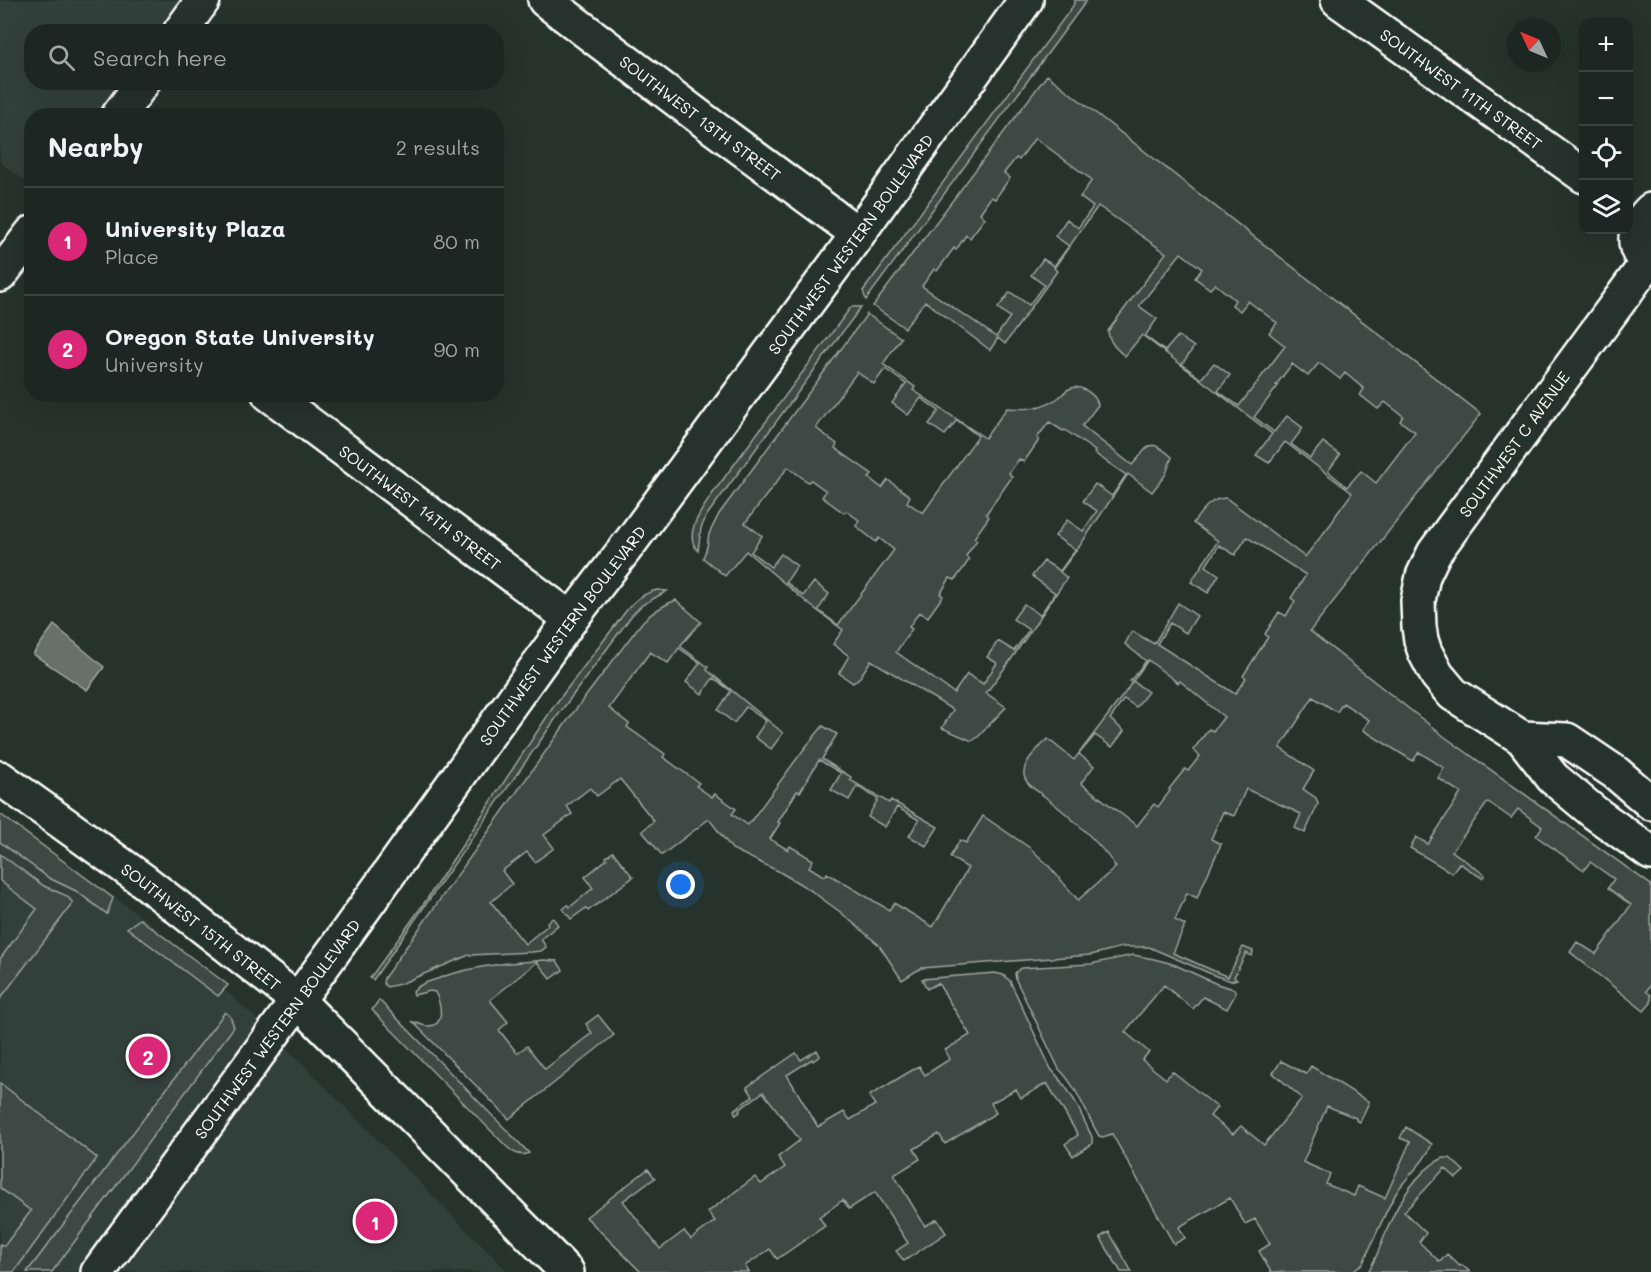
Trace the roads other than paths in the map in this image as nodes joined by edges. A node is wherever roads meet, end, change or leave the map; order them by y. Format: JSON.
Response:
{"nodes":[{"id":1,"x":203,"y":0,"type":"edge"},
{"id":2,"x":545,"y":0,"type":"edge"},
{"id":3,"x":1026,"y":0,"type":"edge"},
{"id":4,"x":1338,"y":0,"type":"edge"},
{"id":5,"x":186,"y":24,"type":"edge"},
{"id":6,"x":136,"y":90,"type":"edge"},
{"id":7,"x":124,"y":108,"type":"edge"},
{"id":8,"x":1579,"y":172,"type":"edge"},
{"id":9,"x":1641,"y":212,"type":"edge"},
{"id":10,"x":858,"y":234,"type":"junction"},
{"id":11,"x":24,"y":244,"type":"edge"},
{"id":12,"x":1649,"y":264,"type":"edge"},
{"id":13,"x":0,"y":275,"type":"edge"},
{"id":14,"x":280,"y":402,"type":"edge"},
{"id":15,"x":571,"y":618,"type":"junction"},
{"id":16,"x":1522,"y":738,"type":"junction"},
{"id":17,"x":0,"y":778,"type":"edge"},
{"id":18,"x":1651,"y":803,"type":"edge"},
{"id":19,"x":1651,"y":853,"type":"edge"},
{"id":20,"x":297,"y":1000,"type":"junction"},
{"id":21,"x":98,"y":1272,"type":"edge"},
{"id":22,"x":567,"y":1272,"type":"edge"}],
"edges":[{"from":1,"to":5,"type":"street"},
{"from":2,"to":10,"type":"street","name":"SOUTHWEST 13TH STREET"},
{"from":3,"to":10,"type":"street","name":"SOUTHWEST WESTERN BOULEVARD"},
{"from":4,"to":8,"type":"street","name":"SOUTHWEST 11TH STREET"},
{"from":6,"to":7,"type":"street"},
{"from":9,"to":12,"type":"street"},
{"from":10,"to":15,"type":"street","name":"SOUTHWEST WESTERN BOULEVARD"},
{"from":11,"to":13,"type":"street"},
{"from":12,"to":16,"type":"street","name":"SOUTHWEST C AVENUE"},
{"from":14,"to":15,"type":"street","name":"SOUTHWEST 14TH STREET"},
{"from":15,"to":20,"type":"street","name":"SOUTHWEST WESTERN BOULEVARD"},
{"from":16,"to":18,"type":"street"},
{"from":16,"to":19,"type":"street"},
{"from":17,"to":20,"type":"street","name":"SOUTHWEST 15TH STREET"},
{"from":20,"to":21,"type":"street","name":"SOUTHWEST WESTERN BOULEVARD"},
{"from":20,"to":22,"type":"street","name":"SOUTHWEST 15TH STREET"}]}
